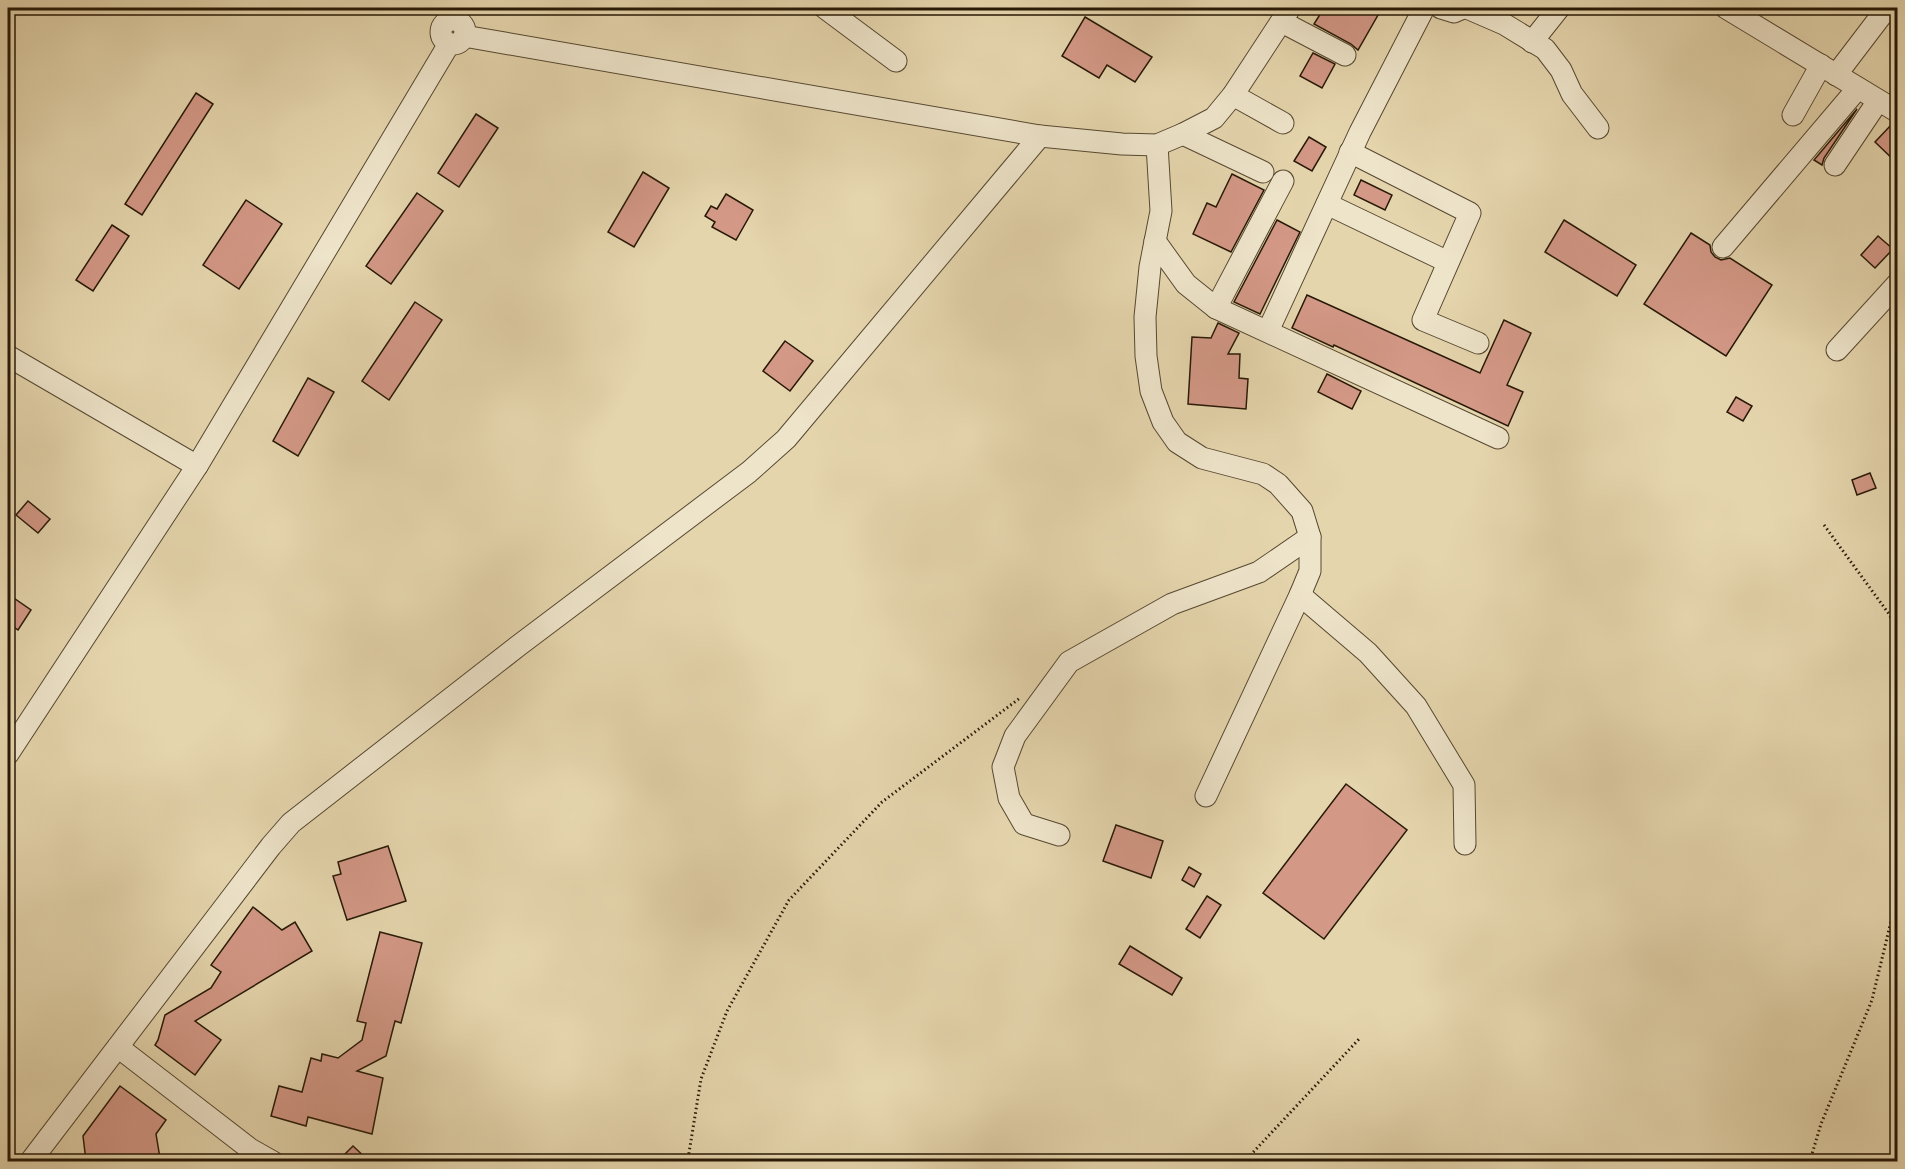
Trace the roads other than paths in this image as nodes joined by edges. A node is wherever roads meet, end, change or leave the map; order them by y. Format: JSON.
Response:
{"nodes":[{"id":1,"x":825,"y":8,"type":"edge"},
{"id":2,"x":1424,"y":8,"type":"edge"},
{"id":3,"x":1441,"y":8,"type":"edge"},
{"id":4,"x":1465,"y":8,"type":"edge"},
{"id":5,"x":1559,"y":8,"type":"edge"},
{"id":6,"x":1726,"y":8,"type":"edge"},
{"id":7,"x":1881,"y":10,"type":"edge"},
{"id":8,"x":1286,"y":15,"type":"edge"},
{"id":9,"x":1756,"y":15,"type":"edge"},
{"id":10,"x":452,"y":27,"type":"edge"},
{"id":11,"x":1532,"y":42,"type":"junction"},
{"id":12,"x":1345,"y":55,"type":"dead end"},
{"id":13,"x":896,"y":61,"type":"dead end"},
{"id":14,"x":1828,"y":70,"type":"junction"},
{"id":15,"x":1858,"y":88,"type":"junction"},
{"id":16,"x":1233,"y":95,"type":"junction"},
{"id":17,"x":1878,"y":100,"type":"junction"},
{"id":18,"x":1898,"y":112,"type":"edge"},
{"id":19,"x":1793,"y":115,"type":"dead end"},
{"id":20,"x":1283,"y":123,"type":"dead end"},
{"id":21,"x":1598,"y":128,"type":"dead end"},
{"id":22,"x":1183,"y":134,"type":"junction"},
{"id":23,"x":1040,"y":136,"type":"junction"},
{"id":24,"x":1157,"y":145,"type":"junction"},
{"id":25,"x":1350,"y":152,"type":"junction"},
{"id":26,"x":1835,"y":165,"type":"dead end"},
{"id":27,"x":1263,"y":172,"type":"dead end"},
{"id":28,"x":1283,"y":181,"type":"dead end"},
{"id":29,"x":1327,"y":204,"type":"junction"},
{"id":30,"x":1155,"y":241,"type":"junction"},
{"id":31,"x":1723,"y":247,"type":"dead end"},
{"id":32,"x":1448,"y":262,"type":"junction"},
{"id":33,"x":1898,"y":283,"type":"edge"},
{"id":34,"x":1216,"y":308,"type":"junction"},
{"id":35,"x":1268,"y":331,"type":"junction"},
{"id":36,"x":1478,"y":343,"type":"dead end"},
{"id":37,"x":1837,"y":350,"type":"dead end"},
{"id":38,"x":8,"y":356,"type":"edge"},
{"id":39,"x":1498,"y":438,"type":"dead end"},
{"id":40,"x":197,"y":466,"type":"junction"},
{"id":41,"x":1310,"y":537,"type":"junction"},
{"id":42,"x":1300,"y":595,"type":"junction"},
{"id":43,"x":8,"y":754,"type":"edge"},
{"id":44,"x":1206,"y":796,"type":"dead end"},
{"id":45,"x":1059,"y":836,"type":"dead end"},
{"id":46,"x":1465,"y":844,"type":"dead end"},
{"id":47,"x":118,"y":1047,"type":"junction"},
{"id":48,"x":248,"y":1155,"type":"edge"},
{"id":49,"x":30,"y":1161,"type":"edge"},
{"id":50,"x":273,"y":1161,"type":"edge"}],
"edges":[{"from":1,"to":13,"type":"street"},
{"from":2,"to":25,"type":"street"},
{"from":3,"to":4,"type":"street"},
{"from":4,"to":11,"type":"street"},
{"from":5,"to":11,"type":"street"},
{"from":6,"to":9,"type":"street"},
{"from":7,"to":14,"type":"street"},
{"from":8,"to":12,"type":"street"},
{"from":8,"to":16,"type":"street"},
{"from":9,"to":14,"type":"street"},
{"from":10,"to":23,"type":"street"},
{"from":10,"to":40,"type":"street"},
{"from":11,"to":21,"type":"street"},
{"from":14,"to":15,"type":"street"},
{"from":14,"to":19,"type":"street"},
{"from":15,"to":17,"type":"street"},
{"from":15,"to":31,"type":"street"},
{"from":16,"to":20,"type":"street"},
{"from":16,"to":22,"type":"street"},
{"from":17,"to":18,"type":"street"},
{"from":17,"to":26,"type":"street"},
{"from":22,"to":24,"type":"street"},
{"from":22,"to":27,"type":"street"},
{"from":23,"to":24,"type":"street"},
{"from":23,"to":47,"type":"street"},
{"from":24,"to":30,"type":"street"},
{"from":25,"to":29,"type":"street"},
{"from":25,"to":32,"type":"street"},
{"from":28,"to":34,"type":"street"},
{"from":29,"to":32,"type":"street"},
{"from":29,"to":35,"type":"street"},
{"from":30,"to":34,"type":"street"},
{"from":30,"to":41,"type":"street"},
{"from":32,"to":36,"type":"street"},
{"from":33,"to":37,"type":"street"},
{"from":34,"to":35,"type":"street"},
{"from":35,"to":39,"type":"street"},
{"from":38,"to":40,"type":"street"},
{"from":40,"to":43,"type":"street"},
{"from":41,"to":42,"type":"street"},
{"from":41,"to":45,"type":"street"},
{"from":42,"to":44,"type":"street"},
{"from":42,"to":46,"type":"street"},
{"from":47,"to":48,"type":"street"},
{"from":47,"to":49,"type":"street"},
{"from":48,"to":50,"type":"street"}]}
